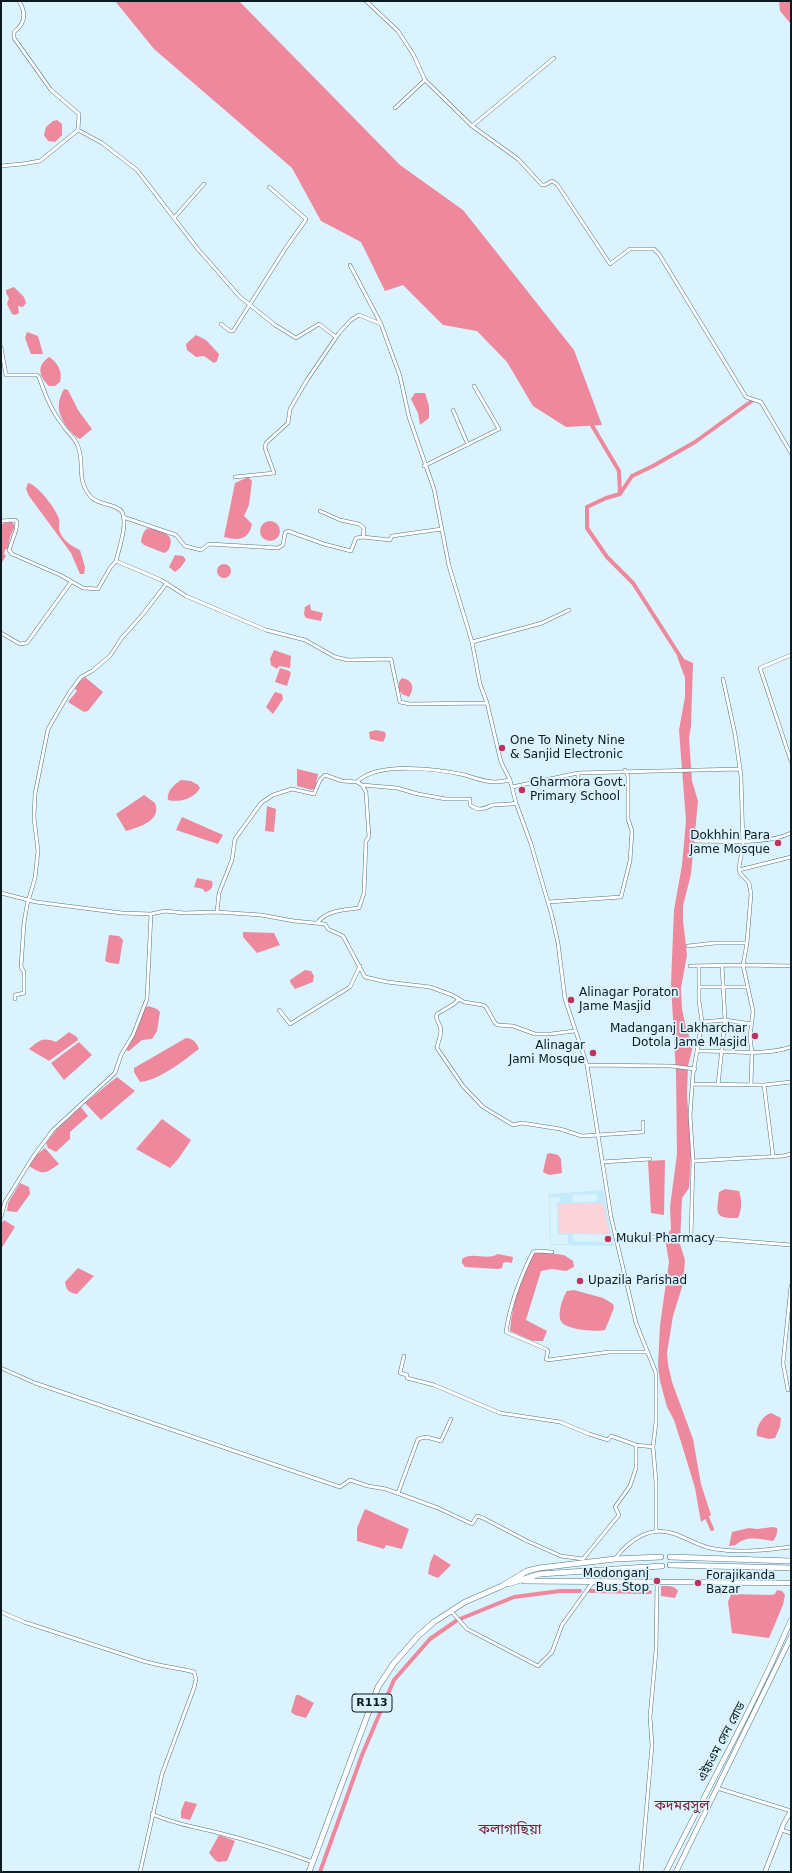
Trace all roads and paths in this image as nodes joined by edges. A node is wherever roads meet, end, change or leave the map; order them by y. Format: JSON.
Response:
{"nodes":[{"id":1,"x":19,"y":1,"type":"edge"},
{"id":2,"x":366,"y":1,"type":"edge"},
{"id":3,"x":554,"y":58,"type":"dead end"},
{"id":4,"x":425,"y":80,"type":"junction"},
{"id":5,"x":395,"y":108,"type":"dead end"},
{"id":6,"x":472,"y":126,"type":"junction"},
{"id":7,"x":78,"y":130,"type":"junction"},
{"id":8,"x":1,"y":166,"type":"edge"},
{"id":9,"x":204,"y":184,"type":"dead end"},
{"id":10,"x":270,"y":187,"type":"dead end"},
{"id":11,"x":174,"y":218,"type":"junction"},
{"id":12,"x":350,"y":266,"type":"dead end"},
{"id":13,"x":250,"y":304,"type":"junction"},
{"id":14,"x":221,"y":324,"type":"dead end"},
{"id":15,"x":381,"y":324,"type":"junction"},
{"id":16,"x":336,"y":337,"type":"junction"},
{"id":17,"x":1,"y":347,"type":"edge"},
{"id":18,"x":474,"y":386,"type":"dead end"},
{"id":19,"x":453,"y":410,"type":"dead end"},
{"id":20,"x":468,"y":445,"type":"junction"},
{"id":21,"x":791,"y":454,"type":"edge"},
{"id":22,"x":424,"y":466,"type":"junction"},
{"id":23,"x":235,"y":477,"type":"dead end"},
{"id":24,"x":320,"y":511,"type":"dead end"},
{"id":25,"x":123,"y":517,"type":"junction"},
{"id":26,"x":1,"y":520,"type":"edge"},
{"id":27,"x":442,"y":529,"type":"junction"},
{"id":28,"x":363,"y":537,"type":"junction"},
{"id":29,"x":116,"y":561,"type":"junction"},
{"id":30,"x":71,"y":582,"type":"junction"},
{"id":31,"x":167,"y":583,"type":"junction"},
{"id":32,"x":569,"y":610,"type":"dead end"},
{"id":33,"x":1,"y":633,"type":"edge"},
{"id":34,"x":472,"y":642,"type":"junction"},
{"id":35,"x":791,"y":655,"type":"edge"},
{"id":36,"x":723,"y":679,"type":"dead end"},
{"id":37,"x":487,"y":703,"type":"junction"},
{"id":38,"x":791,"y":761,"type":"edge"},
{"id":39,"x":740,"y":769,"type":"junction"},
{"id":40,"x":626,"y":770,"type":"junction"},
{"id":41,"x":578,"y":773,"type":"junction"},
{"id":42,"x":510,"y":780,"type":"junction"},
{"id":43,"x":357,"y":782,"type":"junction"},
{"id":44,"x":578,"y":782,"type":"dead end"},
{"id":45,"x":362,"y":785,"type":"junction"},
{"id":46,"x":512,"y":787,"type":"junction"},
{"id":47,"x":516,"y":803,"type":"junction"},
{"id":48,"x":791,"y":833,"type":"edge"},
{"id":49,"x":695,"y":841,"type":"dead end"},
{"id":50,"x":743,"y":842,"type":"junction"},
{"id":51,"x":791,"y":857,"type":"edge"},
{"id":52,"x":739,"y":870,"type":"junction"},
{"id":53,"x":1,"y":893,"type":"edge"},
{"id":54,"x":29,"y":900,"type":"junction"},
{"id":55,"x":548,"y":902,"type":"junction"},
{"id":56,"x":218,"y":912,"type":"junction"},
{"id":57,"x":151,"y":914,"type":"junction"},
{"id":58,"x":317,"y":923,"type":"junction"},
{"id":59,"x":747,"y":943,"type":"junction"},
{"id":60,"x":688,"y":946,"type":"dead end"},
{"id":61,"x":743,"y":964,"type":"junction"},
{"id":62,"x":722,"y":965,"type":"junction"},
{"id":63,"x":360,"y":966,"type":"junction"},
{"id":64,"x":690,"y":966,"type":"dead end"},
{"id":65,"x":698,"y":966,"type":"junction"},
{"id":66,"x":791,"y":966,"type":"edge"},
{"id":67,"x":724,"y":986,"type":"junction"},
{"id":68,"x":699,"y":987,"type":"junction"},
{"id":69,"x":748,"y":987,"type":"junction"},
{"id":70,"x":15,"y":999,"type":"dead end"},
{"id":71,"x":459,"y":999,"type":"junction"},
{"id":72,"x":279,"y":1010,"type":"dead end"},
{"id":73,"x":725,"y":1020,"type":"junction"},
{"id":74,"x":702,"y":1022,"type":"junction"},
{"id":75,"x":752,"y":1024,"type":"junction"},
{"id":76,"x":574,"y":1031,"type":"junction"},
{"id":77,"x":791,"y":1047,"type":"edge"},
{"id":78,"x":698,"y":1050,"type":"junction"},
{"id":79,"x":722,"y":1050,"type":"junction"},
{"id":80,"x":752,"y":1053,"type":"junction"},
{"id":81,"x":587,"y":1065,"type":"junction"},
{"id":82,"x":693,"y":1069,"type":"junction"},
{"id":83,"x":791,"y":1082,"type":"edge"},
{"id":84,"x":693,"y":1084,"type":"junction"},
{"id":85,"x":751,"y":1084,"type":"junction"},
{"id":86,"x":718,"y":1085,"type":"junction"},
{"id":87,"x":764,"y":1085,"type":"junction"},
{"id":88,"x":643,"y":1122,"type":"dead end"},
{"id":89,"x":598,"y":1136,"type":"junction"},
{"id":90,"x":791,"y":1154,"type":"edge"},
{"id":91,"x":773,"y":1156,"type":"junction"},
{"id":92,"x":650,"y":1159,"type":"dead end"},
{"id":93,"x":693,"y":1161,"type":"junction"},
{"id":94,"x":602,"y":1162,"type":"junction"},
{"id":95,"x":1,"y":1218,"type":"edge"},
{"id":96,"x":691,"y":1237,"type":"junction"},
{"id":97,"x":615,"y":1238,"type":"junction"},
{"id":98,"x":791,"y":1245,"type":"edge"},
{"id":99,"x":552,"y":1252,"type":"dead end"},
{"id":100,"x":791,"y":1286,"type":"edge"},
{"id":101,"x":648,"y":1352,"type":"junction"},
{"id":102,"x":404,"y":1356,"type":"dead end"},
{"id":103,"x":1,"y":1368,"type":"edge"},
{"id":104,"x":788,"y":1390,"type":"dead end"},
{"id":105,"x":451,"y":1420,"type":"dead end"},
{"id":106,"x":636,"y":1445,"type":"junction"},
{"id":107,"x":653,"y":1447,"type":"junction"},
{"id":108,"x":398,"y":1493,"type":"junction"},
{"id":109,"x":656,"y":1532,"type":"junction"},
{"id":110,"x":791,"y":1547,"type":"edge"},
{"id":111,"x":661,"y":1557,"type":"dead end"},
{"id":112,"x":670,"y":1557,"type":"dead end"},
{"id":113,"x":615,"y":1559,"type":"junction"},
{"id":114,"x":791,"y":1561,"type":"edge"},
{"id":115,"x":670,"y":1565,"type":"dead end"},
{"id":116,"x":662,"y":1566,"type":"dead end"},
{"id":117,"x":791,"y":1568,"type":"edge"},
{"id":118,"x":516,"y":1582,"type":"junction"},
{"id":119,"x":593,"y":1582,"type":"junction"},
{"id":120,"x":656,"y":1582,"type":"junction"},
{"id":121,"x":791,"y":1583,"type":"edge"},
{"id":122,"x":502,"y":1586,"type":"junction"},
{"id":123,"x":450,"y":1611,"type":"junction"},
{"id":124,"x":1,"y":1612,"type":"edge"},
{"id":125,"x":791,"y":1620,"type":"edge"},
{"id":126,"x":791,"y":1637,"type":"edge"},
{"id":127,"x":717,"y":1788,"type":"junction"},
{"id":128,"x":791,"y":1811,"type":"edge"},
{"id":129,"x":152,"y":1814,"type":"junction"},
{"id":130,"x":781,"y":1830,"type":"junction"},
{"id":131,"x":791,"y":1833,"type":"edge"},
{"id":132,"x":313,"y":1862,"type":"junction"},
{"id":133,"x":140,"y":1872,"type":"edge"},
{"id":134,"x":309,"y":1872,"type":"edge"},
{"id":135,"x":641,"y":1872,"type":"edge"},
{"id":136,"x":666,"y":1872,"type":"edge"},
{"id":137,"x":676,"y":1872,"type":"edge"},
{"id":138,"x":764,"y":1872,"type":"edge"}],
"edges":[{"from":1,"to":7,"type":"street"},
{"from":2,"to":4,"type":"street"},
{"from":3,"to":6,"type":"street"},
{"from":4,"to":5,"type":"street"},
{"from":4,"to":6,"type":"street"},
{"from":6,"to":21,"type":"street"},
{"from":7,"to":8,"type":"street"},
{"from":7,"to":11,"type":"street"},
{"from":9,"to":11,"type":"street"},
{"from":10,"to":13,"type":"street"},
{"from":11,"to":13,"type":"street"},
{"from":12,"to":15,"type":"street"},
{"from":13,"to":14,"type":"street"},
{"from":13,"to":16,"type":"street"},
{"from":15,"to":16,"type":"street"},
{"from":15,"to":22,"type":"street"},
{"from":16,"to":23,"type":"street"},
{"from":17,"to":25,"type":"street"},
{"from":18,"to":20,"type":"street"},
{"from":19,"to":20,"type":"street"},
{"from":20,"to":22,"type":"street"},
{"from":22,"to":27,"type":"street"},
{"from":24,"to":28,"type":"street"},
{"from":25,"to":28,"type":"street"},
{"from":25,"to":29,"type":"street"},
{"from":26,"to":30,"type":"street"},
{"from":27,"to":28,"type":"street"},
{"from":27,"to":34,"type":"street"},
{"from":29,"to":30,"type":"street"},
{"from":29,"to":31,"type":"street"},
{"from":30,"to":33,"type":"street"},
{"from":31,"to":37,"type":"street"},
{"from":31,"to":54,"type":"street"},
{"from":32,"to":34,"type":"street"},
{"from":34,"to":37,"type":"street"},
{"from":35,"to":38,"type":"street"},
{"from":36,"to":39,"type":"street"},
{"from":37,"to":42,"type":"street"},
{"from":39,"to":40,"type":"street"},
{"from":39,"to":50,"type":"street"},
{"from":40,"to":41,"type":"street"},
{"from":40,"to":55,"type":"street"},
{"from":41,"to":44,"type":"street"},
{"from":41,"to":46,"type":"street"},
{"from":42,"to":43,"type":"street"},
{"from":42,"to":46,"type":"street"},
{"from":43,"to":45,"type":"street"},
{"from":43,"to":56,"type":"street"},
{"from":45,"to":47,"type":"street"},
{"from":45,"to":58,"type":"street"},
{"from":46,"to":47,"type":"street"},
{"from":47,"to":55,"type":"street"},
{"from":48,"to":50,"type":"street"},
{"from":49,"to":50,"type":"street"},
{"from":50,"to":52,"type":"street"},
{"from":51,"to":52,"type":"street"},
{"from":52,"to":59,"type":"street"},
{"from":53,"to":54,"type":"street"},
{"from":54,"to":57,"type":"street"},
{"from":54,"to":70,"type":"street"},
{"from":55,"to":76,"type":"street"},
{"from":56,"to":57,"type":"street"},
{"from":56,"to":58,"type":"street"},
{"from":57,"to":95,"type":"street"},
{"from":58,"to":63,"type":"street"},
{"from":59,"to":60,"type":"street"},
{"from":59,"to":61,"type":"street"},
{"from":61,"to":62,"type":"street"},
{"from":61,"to":66,"type":"street"},
{"from":61,"to":69,"type":"street"},
{"from":62,"to":65,"type":"street"},
{"from":62,"to":67,"type":"street"},
{"from":63,"to":71,"type":"street"},
{"from":63,"to":72,"type":"street"},
{"from":64,"to":65,"type":"street"},
{"from":65,"to":68,"type":"street"},
{"from":67,"to":68,"type":"street"},
{"from":67,"to":69,"type":"street"},
{"from":67,"to":73,"type":"street"},
{"from":68,"to":74,"type":"street"},
{"from":69,"to":75,"type":"street"},
{"from":71,"to":76,"type":"street"},
{"from":71,"to":89,"type":"street"},
{"from":73,"to":74,"type":"street"},
{"from":73,"to":75,"type":"street"},
{"from":73,"to":79,"type":"street"},
{"from":74,"to":78,"type":"street"},
{"from":75,"to":80,"type":"street"},
{"from":76,"to":81,"type":"street"},
{"from":77,"to":80,"type":"street"},
{"from":78,"to":79,"type":"street"},
{"from":78,"to":82,"type":"street"},
{"from":79,"to":80,"type":"street"},
{"from":79,"to":86,"type":"street"},
{"from":80,"to":85,"type":"street"},
{"from":81,"to":82,"type":"street"},
{"from":81,"to":89,"type":"street"},
{"from":82,"to":84,"type":"street"},
{"from":83,"to":87,"type":"street"},
{"from":84,"to":86,"type":"street"},
{"from":84,"to":93,"type":"street"},
{"from":85,"to":86,"type":"street"},
{"from":85,"to":87,"type":"street"},
{"from":87,"to":91,"type":"street"},
{"from":88,"to":89,"type":"street"},
{"from":89,"to":94,"type":"street"},
{"from":90,"to":91,"type":"street"},
{"from":91,"to":93,"type":"street"},
{"from":92,"to":94,"type":"street"},
{"from":93,"to":96,"type":"street"},
{"from":94,"to":97,"type":"street"},
{"from":96,"to":97,"type":"street"},
{"from":96,"to":98,"type":"street"},
{"from":97,"to":101,"type":"street"},
{"from":99,"to":101,"type":"street"},
{"from":100,"to":104,"type":"street"},
{"from":101,"to":107,"type":"street"},
{"from":102,"to":106,"type":"street"},
{"from":103,"to":108,"type":"street"},
{"from":105,"to":108,"type":"street"},
{"from":106,"to":107,"type":"street"},
{"from":106,"to":108,"type":"street"},
{"from":107,"to":109,"type":"street"},
{"from":109,"to":110,"type":"street"},
{"from":109,"to":113,"type":"street"},
{"from":111,"to":113,"type":"main road","number":"R113"},
{"from":112,"to":114,"type":"main road"},
{"from":113,"to":122,"type":"main road","number":"R113"},
{"from":115,"to":117,"type":"main road"},
{"from":116,"to":118,"type":"main road","number":"R113"},
{"from":118,"to":119,"type":"main road"},
{"from":118,"to":122,"type":"main road","number":"R113"},
{"from":119,"to":120,"type":"main road"},
{"from":119,"to":123,"type":"street"},
{"from":120,"to":121,"type":"main road"},
{"from":120,"to":135,"type":"street"},
{"from":122,"to":123,"type":"main road","number":"R113"},
{"from":123,"to":132,"type":"main road","number":"R113"},
{"from":124,"to":129,"type":"street"},
{"from":125,"to":136,"type":"main road","name":"এইচএম সেন রোড"},
{"from":126,"to":127,"type":"main road","name":"এইচএম সেন রোড"},
{"from":127,"to":128,"type":"street"},
{"from":127,"to":137,"type":"main road","name":"এইচএম সেন রোড"},
{"from":128,"to":130,"type":"street"},
{"from":129,"to":132,"type":"street"},
{"from":129,"to":133,"type":"street"},
{"from":130,"to":131,"type":"street"},
{"from":130,"to":138,"type":"street"},
{"from":132,"to":134,"type":"main road","number":"R113"}]}
